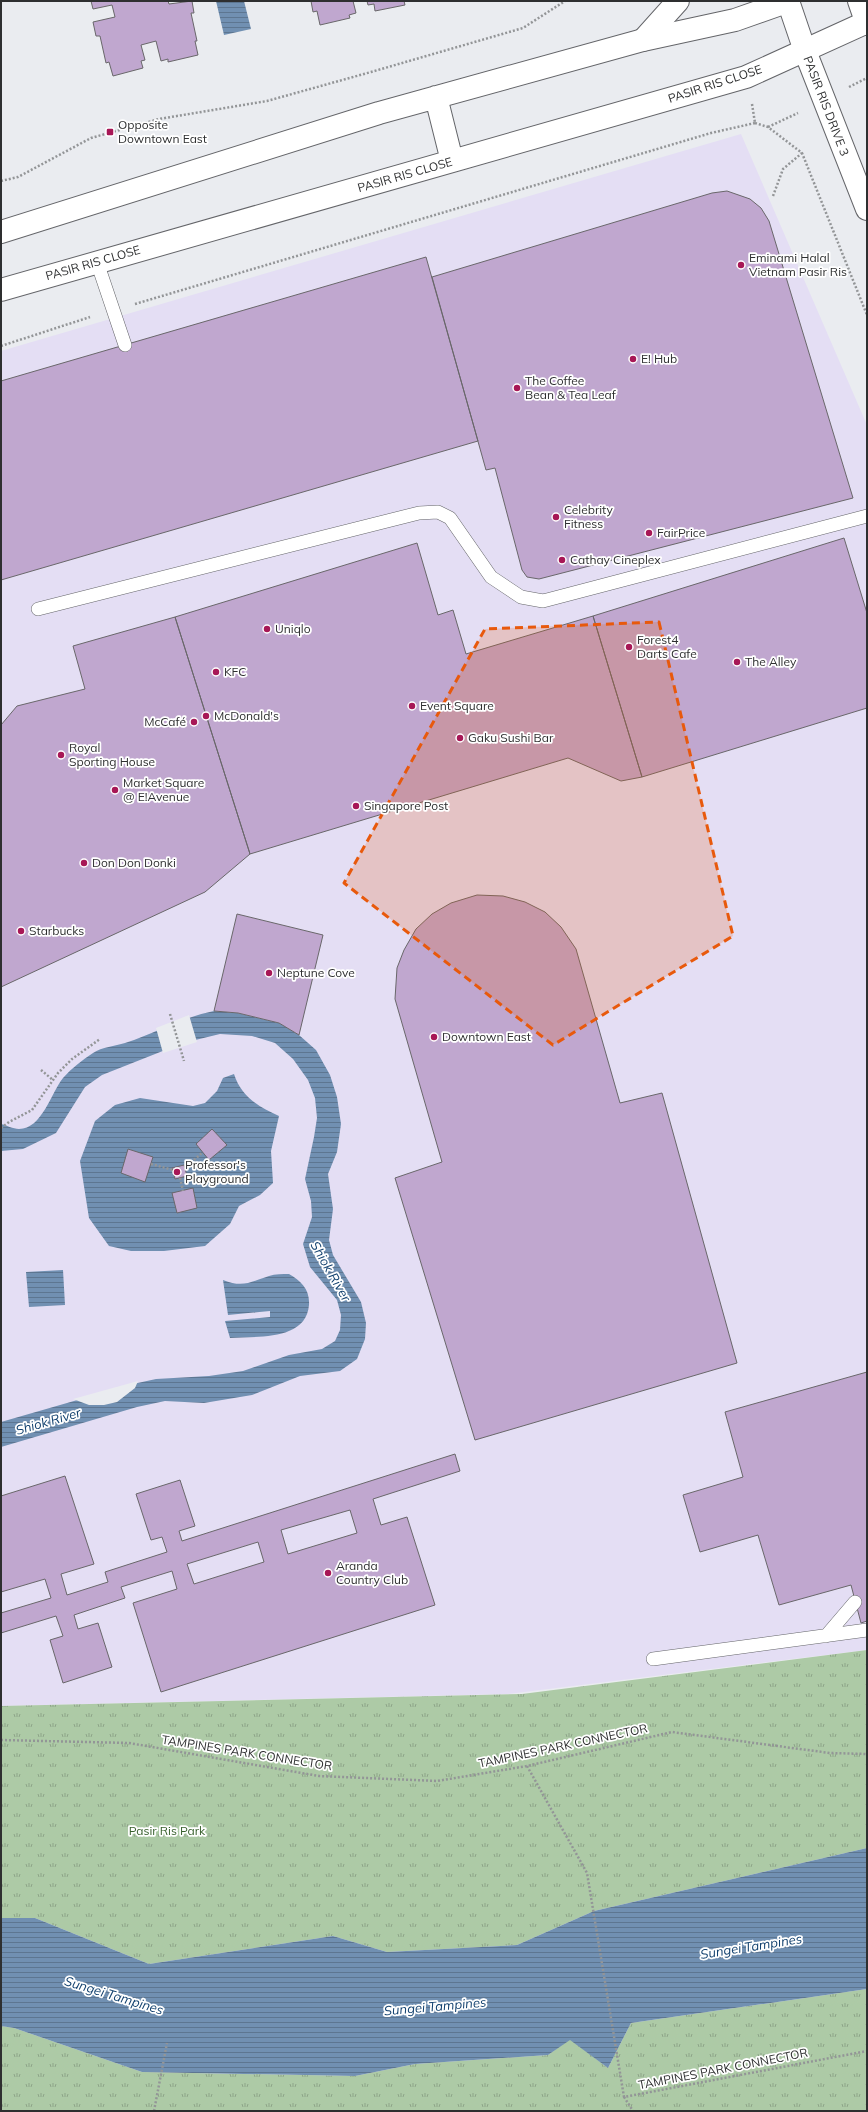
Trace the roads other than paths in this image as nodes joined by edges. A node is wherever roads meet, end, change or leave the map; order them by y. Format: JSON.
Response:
{"nodes":[{"id":1,"x":678,"y":1,"type":"edge"},
{"id":2,"x":788,"y":1,"type":"edge"},
{"id":3,"x":859,"y":1,"type":"edge"},
{"id":4,"x":867,"y":22,"type":"edge"},
{"id":5,"x":643,"y":40,"type":"junction"},
{"id":6,"x":805,"y":50,"type":"junction"},
{"id":7,"x":436,"y":98,"type":"junction"},
{"id":8,"x":452,"y":161,"type":"junction"},
{"id":9,"x":867,"y":209,"type":"edge"},
{"id":10,"x":1,"y":232,"type":"edge"},
{"id":11,"x":97,"y":262,"type":"junction"},
{"id":12,"x":1,"y":290,"type":"edge"},
{"id":13,"x":125,"y":345,"type":"dead end"},
{"id":14,"x":867,"y":516,"type":"edge"},
{"id":15,"x":38,"y":609,"type":"dead end"},
{"id":16,"x":855,"y":1602,"type":"dead end"},
{"id":17,"x":867,"y":1630,"type":"edge"},
{"id":18,"x":826,"y":1636,"type":"junction"},
{"id":19,"x":653,"y":1659,"type":"dead end"}],
"edges":[{"from":1,"to":5,"type":"street"},
{"from":2,"to":5,"type":"street"},
{"from":2,"to":6,"type":"street","name":"PASIR RIS DRIVE 3"},
{"from":3,"to":4,"type":"street"},
{"from":4,"to":6,"type":"street","name":"PASIR RIS CLOSE"},
{"from":5,"to":7,"type":"street"},
{"from":6,"to":8,"type":"street","name":"PASIR RIS CLOSE"},
{"from":6,"to":9,"type":"street","name":"PASIR RIS DRIVE 3"},
{"from":7,"to":8,"type":"street"},
{"from":7,"to":10,"type":"street"},
{"from":8,"to":11,"type":"street","name":"PASIR RIS CLOSE"},
{"from":11,"to":12,"type":"street","name":"PASIR RIS CLOSE"},
{"from":11,"to":13,"type":"lane"},
{"from":14,"to":15,"type":"lane"},
{"from":16,"to":18,"type":"lane"},
{"from":17,"to":18,"type":"lane"},
{"from":18,"to":19,"type":"lane"}]}
